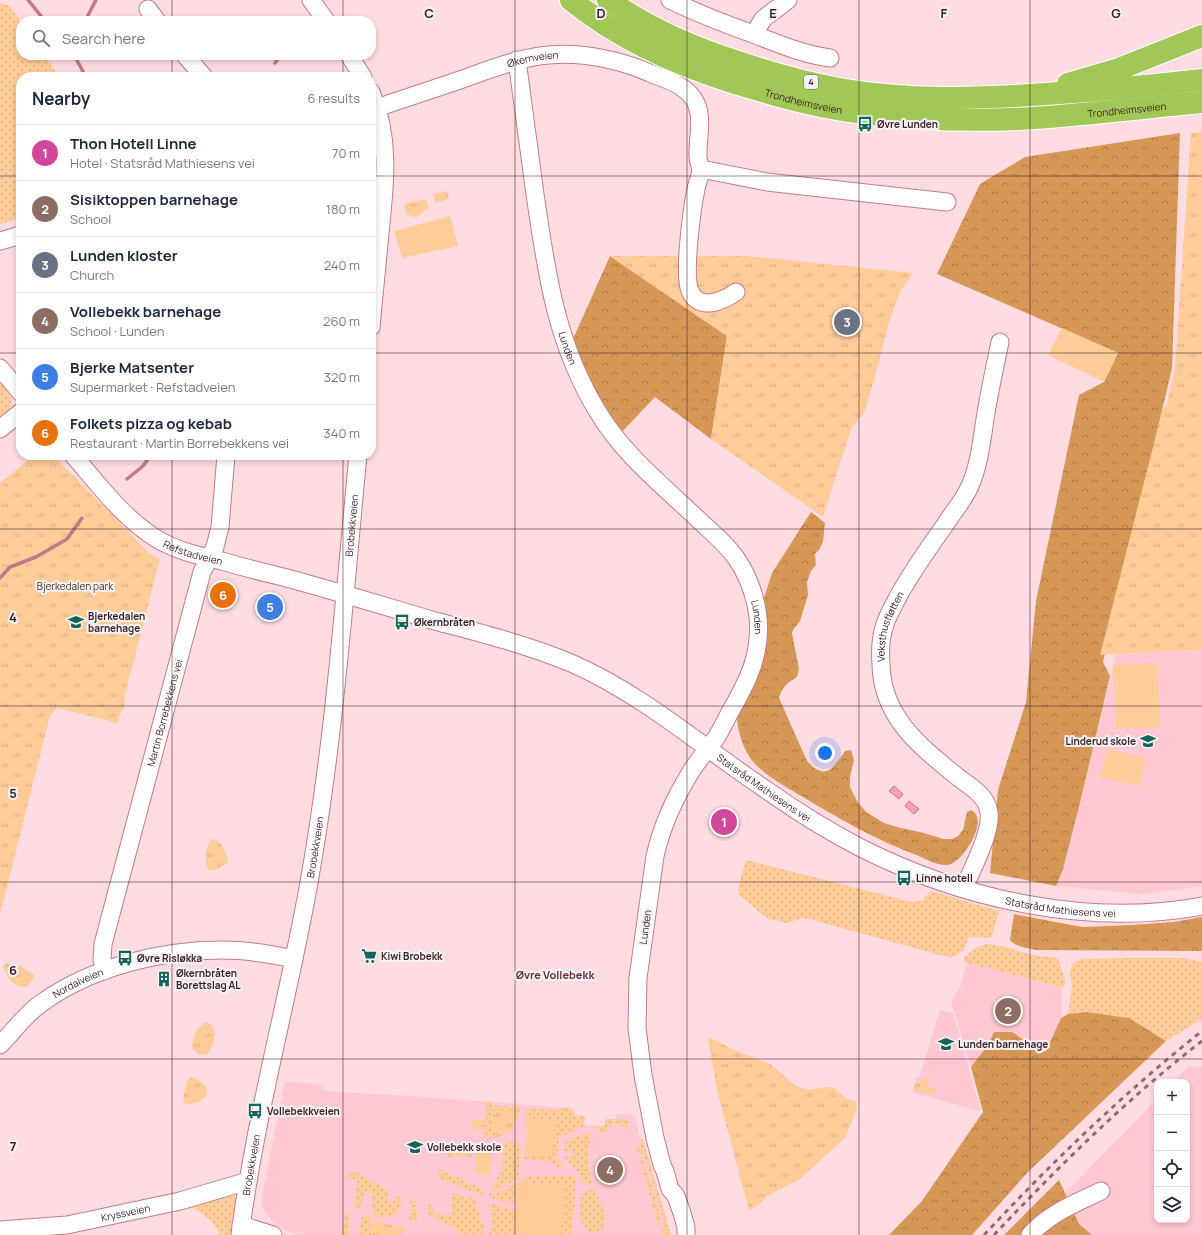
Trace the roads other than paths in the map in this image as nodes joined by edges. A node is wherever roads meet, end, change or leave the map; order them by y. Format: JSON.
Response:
{"nodes":[{"id":1,"x":311,"y":0,"type":"edge"},
{"id":2,"x":571,"y":0,"type":"edge"},
{"id":3,"x":608,"y":0,"type":"edge"},
{"id":4,"x":670,"y":0,"type":"edge"},
{"id":5,"x":788,"y":0,"type":"edge"},
{"id":6,"x":322,"y":16,"type":"edge"},
{"id":7,"x":754,"y":34,"type":"junction"},
{"id":8,"x":1202,"y":36,"type":"edge"},
{"id":9,"x":830,"y":58,"type":"dead end"},
{"id":10,"x":189,"y":60,"type":"edge"},
{"id":11,"x":352,"y":60,"type":"edge"},
{"id":12,"x":517,"y":60,"type":"junction"},
{"id":13,"x":200,"y":72,"type":"edge"},
{"id":14,"x":360,"y":72,"type":"edge"},
{"id":15,"x":1202,"y":80,"type":"edge"},
{"id":16,"x":1030,"y":95,"type":"junction"},
{"id":17,"x":376,"y":102,"type":"edge"},
{"id":18,"x":1202,"y":102,"type":"edge"},
{"id":19,"x":376,"y":114,"type":"edge"},
{"id":20,"x":701,"y":168,"type":"junction"},
{"id":21,"x":947,"y":202,"type":"dead end"},
{"id":22,"x":16,"y":236,"type":"edge"},
{"id":23,"x":0,"y":241,"type":"edge"},
{"id":24,"x":376,"y":272,"type":"edge"},
{"id":25,"x":736,"y":292,"type":"dead end"},
{"id":26,"x":1000,"y":342,"type":"dead end"},
{"id":27,"x":0,"y":368,"type":"edge"},
{"id":28,"x":16,"y":387,"type":"edge"},
{"id":29,"x":16,"y":416,"type":"edge"},
{"id":30,"x":0,"y":428,"type":"edge"},
{"id":31,"x":77,"y":460,"type":"edge"},
{"id":32,"x":226,"y":460,"type":"edge"},
{"id":33,"x":358,"y":460,"type":"edge"},
{"id":34,"x":209,"y":558,"type":"junction"},
{"id":35,"x":345,"y":594,"type":"junction"},
{"id":36,"x":708,"y":748,"type":"junction"},
{"id":37,"x":964,"y":888,"type":"junction"},
{"id":38,"x":1202,"y":906,"type":"edge"},
{"id":39,"x":294,"y":959,"type":"junction"},
{"id":40,"x":106,"y":970,"type":"junction"},
{"id":41,"x":0,"y":1045,"type":"edge"},
{"id":42,"x":248,"y":1181,"type":"junction"},
{"id":43,"x":1101,"y":1191,"type":"dead end"},
{"id":44,"x":0,"y":1230,"type":"edge"},
{"id":45,"x":241,"y":1230,"type":"edge"},
{"id":46,"x":273,"y":1235,"type":"edge"},
{"id":47,"x":686,"y":1235,"type":"edge"},
{"id":48,"x":1030,"y":1235,"type":"edge"}],
"edges":[{"from":1,"to":6,"type":"street"},
{"from":2,"to":18,"type":"highway","name":"Trondheimsveien","number":"4"},
{"from":3,"to":16,"type":"highway","name":"Trondheimsveien","number":"4"},
{"from":4,"to":7,"type":"street"},
{"from":5,"to":7,"type":"street"},
{"from":7,"to":9,"type":"street"},
{"from":8,"to":16,"type":"highway"},
{"from":10,"to":13,"type":"street"},
{"from":11,"to":14,"type":"street"},
{"from":12,"to":17,"type":"street","name":"Økernveien"},
{"from":12,"to":20,"type":"street","name":"Økernveien"},
{"from":12,"to":36,"type":"street","name":"Lunden"},
{"from":15,"to":16,"type":"highway","name":"Trondheimsveien","number":"4"},
{"from":19,"to":24,"type":"street"},
{"from":20,"to":21,"type":"street"},
{"from":20,"to":25,"type":"street"},
{"from":22,"to":23,"type":"street"},
{"from":26,"to":37,"type":"street","name":"Veksthusfløtten"},
{"from":27,"to":28,"type":"street"},
{"from":29,"to":30,"type":"street"},
{"from":31,"to":34,"type":"street","name":"Refstadveien"},
{"from":32,"to":34,"type":"street","name":"Martin Borrebekkens vei"},
{"from":33,"to":35,"type":"street","name":"Brobekkveien"},
{"from":34,"to":35,"type":"street","name":"Refstadveien"},
{"from":34,"to":40,"type":"street","name":"Martin Borrebekkens vei"},
{"from":35,"to":36,"type":"street","name":"Statsråd Mathiesens vei"},
{"from":35,"to":39,"type":"street","name":"Brobekkveien"},
{"from":36,"to":37,"type":"street","name":"Statsråd Mathiesens vei"},
{"from":36,"to":47,"type":"street","name":"Lunden"},
{"from":37,"to":38,"type":"street","name":"Statsråd Mathiesens vei"},
{"from":39,"to":40,"type":"street","name":"Nordalveien"},
{"from":39,"to":42,"type":"street","name":"Brobekkveien"},
{"from":40,"to":41,"type":"street","name":"Nordalveien"},
{"from":42,"to":44,"type":"street","name":"Kryssveien"},
{"from":42,"to":45,"type":"street","name":"Brobekkveien"},
{"from":43,"to":48,"type":"street"},
{"from":45,"to":46,"type":"street"}]}
